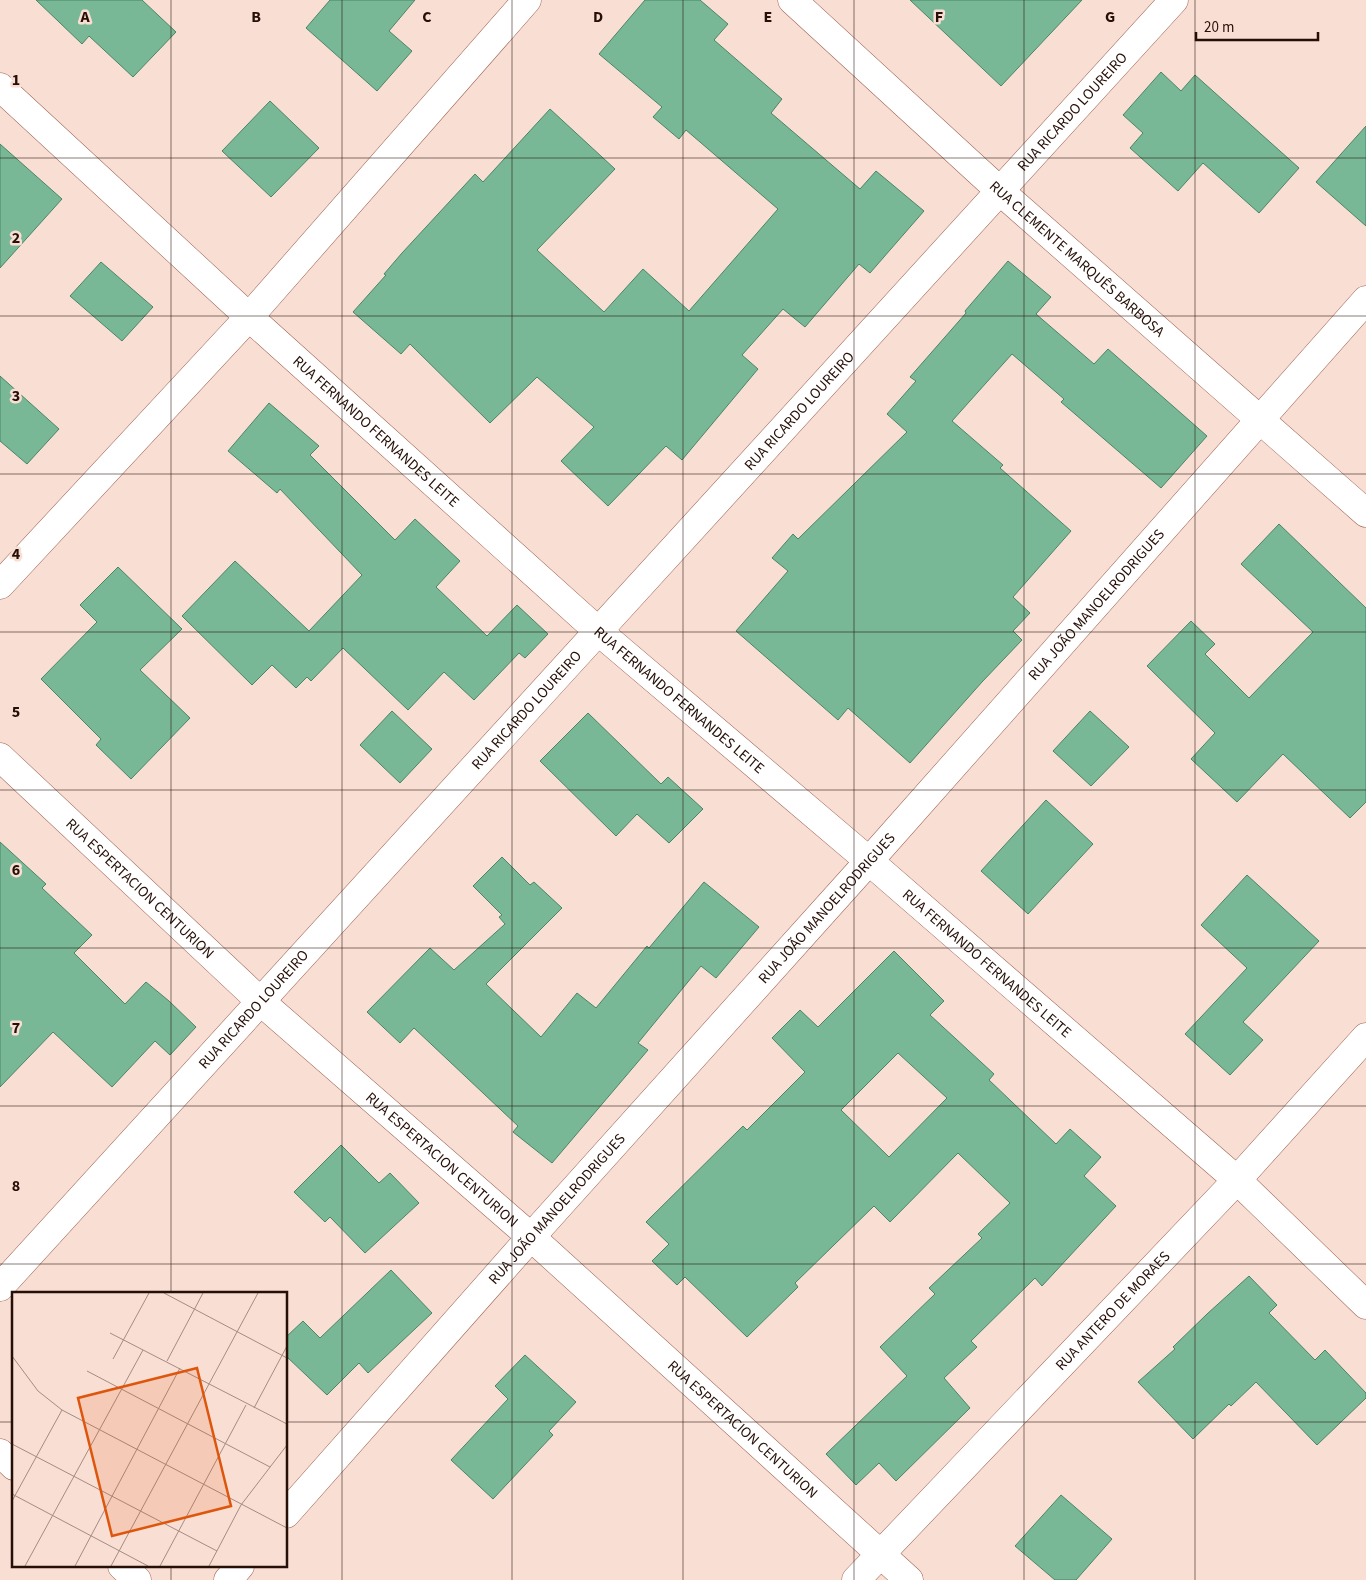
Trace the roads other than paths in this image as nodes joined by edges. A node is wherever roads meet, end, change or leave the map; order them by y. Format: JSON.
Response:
{"nodes":[{"id":1,"x":527,"y":0,"type":"edge"},
{"id":2,"x":792,"y":0,"type":"edge"},
{"id":3,"x":1174,"y":0,"type":"edge"},
{"id":4,"x":0,"y":87,"type":"edge"},
{"id":5,"x":1000,"y":191,"type":"junction"},
{"id":6,"x":1366,"y":300,"type":"edge"},
{"id":7,"x":249,"y":317,"type":"junction"},
{"id":8,"x":1259,"y":419,"type":"junction"},
{"id":9,"x":1366,"y":513,"type":"edge"},
{"id":10,"x":0,"y":585,"type":"edge"},
{"id":11,"x":598,"y":631,"type":"junction"},
{"id":12,"x":0,"y":757,"type":"edge"},
{"id":13,"x":869,"y":861,"type":"junction"},
{"id":14,"x":260,"y":1001,"type":"junction"},
{"id":15,"x":1366,"y":1037,"type":"edge"},
{"id":16,"x":1237,"y":1180,"type":"junction"},
{"id":17,"x":531,"y":1237,"type":"junction"},
{"id":18,"x":0,"y":1287,"type":"edge"},
{"id":19,"x":1366,"y":1304,"type":"edge"},
{"id":20,"x":0,"y":1454,"type":"edge"},
{"id":21,"x":12,"y":1464,"type":"edge"},
{"id":22,"x":288,"y":1512,"type":"edge"},
{"id":23,"x":881,"y":1554,"type":"junction"},
{"id":24,"x":124,"y":1568,"type":"edge"},
{"id":25,"x":238,"y":1568,"type":"edge"},
{"id":26,"x":136,"y":1580,"type":"edge"},
{"id":27,"x":228,"y":1580,"type":"edge"},
{"id":28,"x":856,"y":1580,"type":"edge"},
{"id":29,"x":909,"y":1580,"type":"edge"}],
"edges":[{"from":1,"to":7,"type":"street"},
{"from":2,"to":5,"type":"street","name":"RUA CLEMENTE MARQUÊS BARBOSA"},
{"from":3,"to":5,"type":"street","name":"RUA RICARDO LOUREIRO"},
{"from":4,"to":7,"type":"street","name":"RUA FERNANDO FERNANDES LEITE"},
{"from":5,"to":8,"type":"street","name":"RUA CLEMENTE MARQUÊS BARBOSA"},
{"from":5,"to":11,"type":"street","name":"RUA RICARDO LOUREIRO"},
{"from":6,"to":8,"type":"street","name":"RUA JOÃO MANOELRODRIGUES"},
{"from":7,"to":10,"type":"street"},
{"from":7,"to":11,"type":"street","name":"RUA FERNANDO FERNANDES LEITE"},
{"from":8,"to":9,"type":"street","name":"RUA CLEMENTE MARQUÊS BARBOSA"},
{"from":8,"to":13,"type":"street","name":"RUA JOÃO MANOELRODRIGUES"},
{"from":11,"to":13,"type":"street","name":"RUA FERNANDO FERNANDES LEITE"},
{"from":11,"to":14,"type":"street","name":"RUA RICARDO LOUREIRO"},
{"from":12,"to":14,"type":"street","name":"RUA ESPERTACION CENTURION"},
{"from":13,"to":16,"type":"street","name":"RUA FERNANDO FERNANDES LEITE"},
{"from":13,"to":17,"type":"street","name":"RUA JOÃO MANOELRODRIGUES"},
{"from":14,"to":17,"type":"street","name":"RUA ESPERTACION CENTURION"},
{"from":14,"to":18,"type":"street","name":"RUA RICARDO LOUREIRO"},
{"from":15,"to":16,"type":"street","name":"RUA ANTERO DE MORAES"},
{"from":16,"to":19,"type":"street","name":"RUA FERNANDO FERNANDES LEITE"},
{"from":16,"to":23,"type":"street","name":"RUA ANTERO DE MORAES"},
{"from":17,"to":22,"type":"street","name":"RUA JOÃO MANOELRODRIGUES"},
{"from":17,"to":23,"type":"street","name":"RUA ESPERTACION CENTURION"},
{"from":20,"to":21,"type":"street"},
{"from":23,"to":28,"type":"street","name":"RUA ANTERO DE MORAES"},
{"from":23,"to":29,"type":"street","name":"RUA ESPERTACION CENTURION"},
{"from":24,"to":26,"type":"street"},
{"from":25,"to":27,"type":"street"}]}
